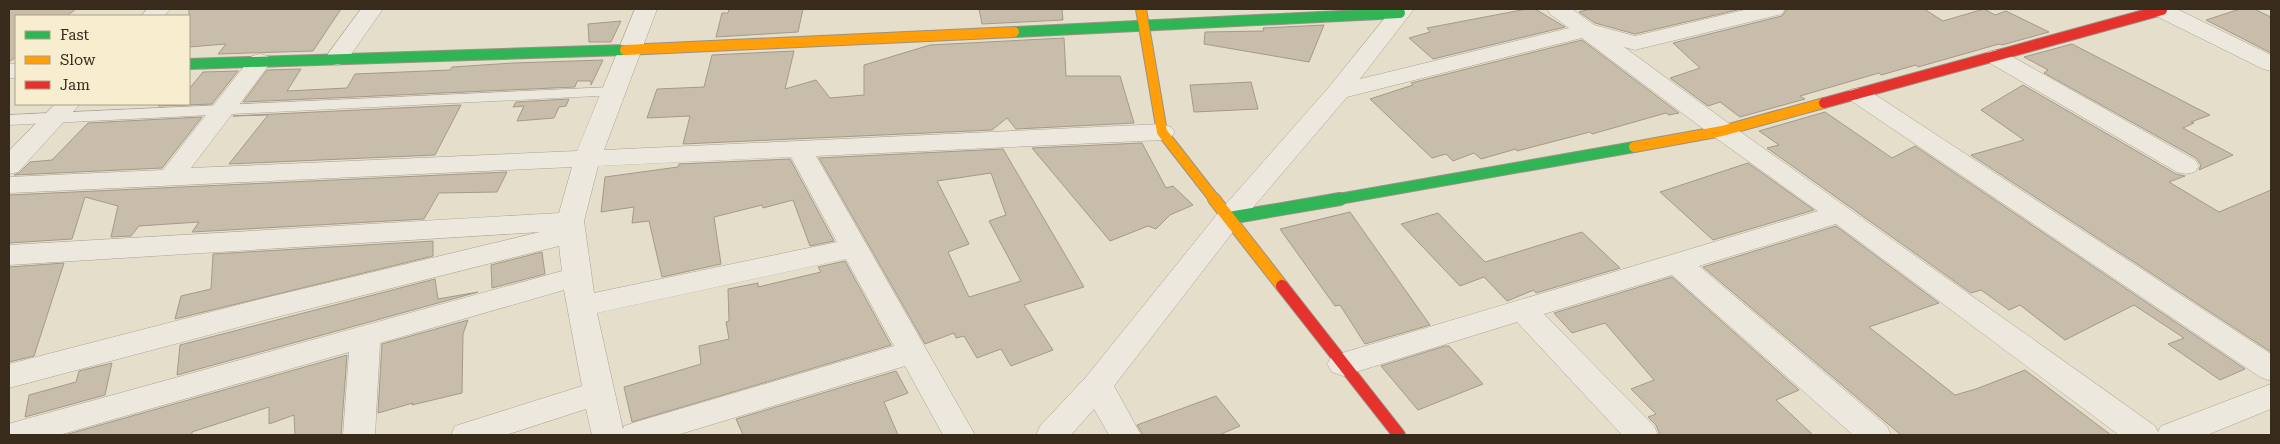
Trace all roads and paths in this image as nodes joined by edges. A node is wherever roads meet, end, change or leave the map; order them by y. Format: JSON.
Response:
{"nodes":[{"id":1,"x":372,"y":9,"type":"edge"},
{"id":2,"x":646,"y":9,"type":"edge"},
{"id":3,"x":1141,"y":9,"type":"edge"},
{"id":4,"x":1558,"y":9,"type":"edge"},
{"id":5,"x":1774,"y":9,"type":"edge"},
{"id":6,"x":2161,"y":10,"type":"edge"},
{"id":7,"x":1402,"y":11,"type":"edge"},
{"id":8,"x":1143,"y":26,"type":"junction"},
{"id":9,"x":1586,"y":30,"type":"junction"},
{"id":10,"x":629,"y":50,"type":"junction"},
{"id":11,"x":1996,"y":57,"type":"junction"},
{"id":12,"x":337,"y":58,"type":"junction"},
{"id":13,"x":260,"y":61,"type":"junction"},
{"id":14,"x":190,"y":64,"type":"edge"},
{"id":15,"x":2271,"y":64,"type":"edge"},
{"id":16,"x":612,"y":92,"type":"junction"},
{"id":17,"x":1338,"y":92,"type":"junction"},
{"id":18,"x":1859,"y":95,"type":"junction"},
{"id":19,"x":222,"y":110,"type":"junction"},
{"id":20,"x":62,"y":111,"type":"edge"},
{"id":21,"x":9,"y":120,"type":"edge"},
{"id":22,"x":1722,"y":131,"type":"junction"},
{"id":23,"x":1162,"y":132,"type":"junction"},
{"id":24,"x":800,"y":148,"type":"junction"},
{"id":25,"x":587,"y":159,"type":"junction"},
{"id":26,"x":9,"y":166,"type":"edge"},
{"id":27,"x":2186,"y":166,"type":"dead end"},
{"id":28,"x":171,"y":177,"type":"junction"},
{"id":29,"x":9,"y":185,"type":"edge"},
{"id":30,"x":1840,"y":214,"type":"junction"},
{"id":31,"x":1229,"y":218,"type":"junction"},
{"id":32,"x":572,"y":227,"type":"junction"},
{"id":33,"x":854,"y":248,"type":"junction"},
{"id":34,"x":9,"y":255,"type":"edge"},
{"id":35,"x":1678,"y":264,"type":"junction"},
{"id":36,"x":579,"y":292,"type":"junction"},
{"id":37,"x":1523,"y":310,"type":"junction"},
{"id":38,"x":365,"y":337,"type":"junction"},
{"id":39,"x":912,"y":352,"type":"junction"},
{"id":40,"x":1343,"y":364,"type":"junction"},
{"id":41,"x":2271,"y":369,"type":"edge"},
{"id":42,"x":9,"y":376,"type":"edge"},
{"id":43,"x":1097,"y":385,"type":"junction"},
{"id":44,"x":600,"y":392,"type":"junction"},
{"id":45,"x":2271,"y":396,"type":"edge"},
{"id":46,"x":15,"y":435,"type":"edge"},
{"id":47,"x":359,"y":435,"type":"edge"},
{"id":48,"x":467,"y":435,"type":"edge"},
{"id":49,"x":608,"y":435,"type":"edge"},
{"id":50,"x":636,"y":435,"type":"edge"},
{"id":51,"x":959,"y":435,"type":"edge"},
{"id":52,"x":1052,"y":435,"type":"edge"},
{"id":53,"x":1125,"y":435,"type":"edge"},
{"id":54,"x":1399,"y":435,"type":"edge"},
{"id":55,"x":1642,"y":435,"type":"edge"},
{"id":56,"x":1876,"y":435,"type":"edge"},
{"id":57,"x":2143,"y":435,"type":"edge"},
{"id":58,"x":2173,"y":435,"type":"edge"}],
"edges":[{"from":1,"to":12,"type":"street"},
{"from":2,"to":10,"type":"street"},
{"from":3,"to":8,"type":"street"},
{"from":4,"to":9,"type":"street"},
{"from":5,"to":9,"type":"street"},
{"from":6,"to":11,"type":"street"},
{"from":6,"to":15,"type":"street"},
{"from":7,"to":8,"type":"street"},
{"from":7,"to":17,"type":"street"},
{"from":8,"to":10,"type":"street"},
{"from":8,"to":23,"type":"street"},
{"from":9,"to":17,"type":"street"},
{"from":9,"to":22,"type":"street"},
{"from":10,"to":12,"type":"street"},
{"from":10,"to":16,"type":"street"},
{"from":11,"to":18,"type":"street"},
{"from":11,"to":27,"type":"street"},
{"from":12,"to":13,"type":"street"},
{"from":13,"to":14,"type":"street"},
{"from":13,"to":19,"type":"street"},
{"from":16,"to":19,"type":"lane"},
{"from":16,"to":25,"type":"street"},
{"from":17,"to":31,"type":"street"},
{"from":18,"to":22,"type":"street"},
{"from":18,"to":41,"type":"street"},
{"from":19,"to":20,"type":"lane"},
{"from":19,"to":28,"type":"street"},
{"from":20,"to":21,"type":"lane"},
{"from":20,"to":26,"type":"street"},
{"from":22,"to":30,"type":"street"},
{"from":22,"to":31,"type":"street"},
{"from":23,"to":24,"type":"street"},
{"from":23,"to":31,"type":"street"},
{"from":24,"to":25,"type":"street"},
{"from":24,"to":33,"type":"street"},
{"from":25,"to":28,"type":"street"},
{"from":25,"to":32,"type":"street"},
{"from":28,"to":29,"type":"street"},
{"from":30,"to":35,"type":"street"},
{"from":30,"to":57,"type":"street"},
{"from":31,"to":40,"type":"street"},
{"from":31,"to":43,"type":"street"},
{"from":32,"to":34,"type":"street"},
{"from":32,"to":36,"type":"street"},
{"from":32,"to":42,"type":"street"},
{"from":33,"to":36,"type":"street"},
{"from":33,"to":39,"type":"street"},
{"from":35,"to":37,"type":"street"},
{"from":35,"to":56,"type":"street"},
{"from":36,"to":38,"type":"street"},
{"from":36,"to":44,"type":"street"},
{"from":37,"to":40,"type":"street"},
{"from":37,"to":55,"type":"street"},
{"from":38,"to":46,"type":"street"},
{"from":38,"to":47,"type":"street"},
{"from":39,"to":50,"type":"street"},
{"from":39,"to":51,"type":"street"},
{"from":40,"to":54,"type":"street"},
{"from":43,"to":52,"type":"street"},
{"from":43,"to":53,"type":"street"},
{"from":44,"to":48,"type":"street"},
{"from":44,"to":49,"type":"street"},
{"from":45,"to":58,"type":"street"}]}
